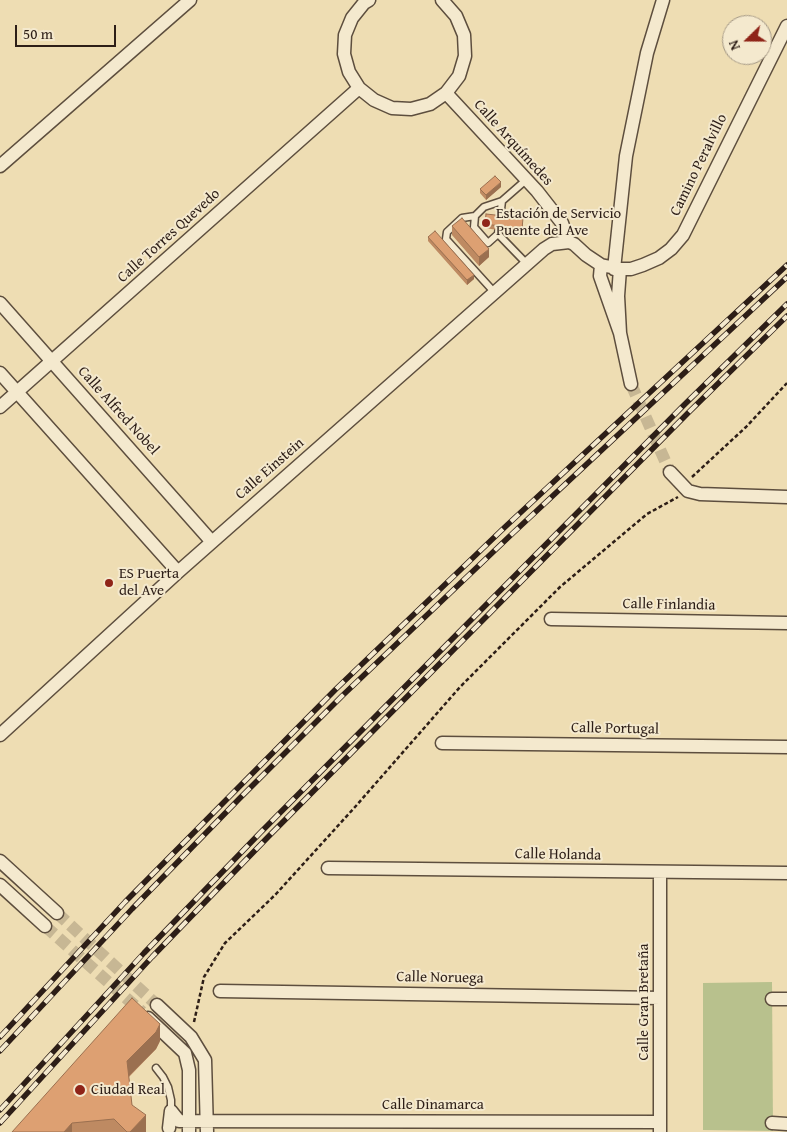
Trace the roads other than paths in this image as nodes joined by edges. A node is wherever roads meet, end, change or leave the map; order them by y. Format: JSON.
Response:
{"nodes":[{"id":1,"x":190,"y":0,"type":"edge"},
{"id":2,"x":442,"y":0,"type":"edge"},
{"id":3,"x":663,"y":0,"type":"edge"},
{"id":4,"x":365,"y":1,"type":"edge"},
{"id":5,"x":787,"y":26,"type":"edge"},
{"id":6,"x":359,"y":88,"type":"junction"},
{"id":7,"x":446,"y":93,"type":"junction"},
{"id":8,"x":0,"y":166,"type":"edge"},
{"id":9,"x":526,"y":180,"type":"junction"},
{"id":10,"x":502,"y":201,"type":"junction"},
{"id":11,"x":475,"y":216,"type":"junction"},
{"id":12,"x":498,"y":234,"type":"junction"},
{"id":13,"x":569,"y":242,"type":"junction"},
{"id":14,"x":527,"y":264,"type":"junction"},
{"id":15,"x":601,"y":265,"type":"junction"},
{"id":16,"x":617,"y":269,"type":"junction"},
{"id":17,"x":495,"y":293,"type":"junction"},
{"id":18,"x":0,"y":303,"type":"edge"},
{"id":19,"x":620,"y":333,"type":"junction"},
{"id":20,"x":52,"y":362,"type":"junction"},
{"id":21,"x":0,"y":373,"type":"edge"},
{"id":22,"x":631,"y":384,"type":"tunnel mouth"},
{"id":23,"x":16,"y":392,"type":"junction"},
{"id":24,"x":0,"y":407,"type":"edge"},
{"id":25,"x":670,"y":472,"type":"tunnel mouth"},
{"id":26,"x":787,"y":497,"type":"edge"},
{"id":27,"x":212,"y":542,"type":"junction"},
{"id":28,"x":178,"y":572,"type":"junction"},
{"id":29,"x":551,"y":619,"type":"dead end"},
{"id":30,"x":787,"y":623,"type":"edge"},
{"id":31,"x":0,"y":735,"type":"edge"},
{"id":32,"x":442,"y":743,"type":"dead end"},
{"id":33,"x":787,"y":747,"type":"edge"},
{"id":34,"x":0,"y":861,"type":"edge"},
{"id":35,"x":328,"y":868,"type":"dead end"},
{"id":36,"x":660,"y":873,"type":"junction"},
{"id":37,"x":787,"y":874,"type":"edge"},
{"id":38,"x":0,"y":885,"type":"edge"},
{"id":39,"x":57,"y":913,"type":"tunnel mouth"},
{"id":40,"x":45,"y":926,"type":"tunnel mouth"},
{"id":41,"x":220,"y":991,"type":"dead end"},
{"id":42,"x":660,"y":998,"type":"junction"},
{"id":43,"x":772,"y":999,"type":"dead end"},
{"id":44,"x":787,"y":999,"type":"edge"},
{"id":45,"x":157,"y":1005,"type":"tunnel mouth"},
{"id":46,"x":146,"y":1016,"type":"tunnel mouth"},
{"id":47,"x":156,"y":1068,"type":"dead end"},
{"id":48,"x":772,"y":1123,"type":"dead end"},
{"id":49,"x":177,"y":1124,"type":"edge"},
{"id":50,"x":787,"y":1124,"type":"edge"},
{"id":51,"x":207,"y":1126,"type":"edge"},
{"id":52,"x":660,"y":1127,"type":"edge"}],
"edges":[{"from":1,"to":8,"type":"street"},
{"from":2,"to":7,"type":"street"},
{"from":3,"to":16,"type":"street"},
{"from":4,"to":6,"type":"street"},
{"from":5,"to":16,"type":"street","name":"Camino Peralvillo"},
{"from":6,"to":7,"type":"street"},
{"from":6,"to":20,"type":"street","name":"Calle Torres Quevedo"},
{"from":7,"to":9,"type":"street","name":"Calle Arquímedes"},
{"from":9,"to":10,"type":"lane"},
{"from":9,"to":13,"type":"street","name":"Calle Arquímedes"},
{"from":10,"to":11,"type":"lane"},
{"from":10,"to":12,"type":"lane"},
{"from":11,"to":12,"type":"lane"},
{"from":11,"to":17,"type":"lane"},
{"from":12,"to":14,"type":"lane"},
{"from":13,"to":14,"type":"street","name":"Calle Einstein"},
{"from":13,"to":15,"type":"street","name":"Camino Peralvillo"},
{"from":14,"to":17,"type":"street","name":"Calle Einstein"},
{"from":15,"to":16,"type":"street","name":"Camino Peralvillo"},
{"from":15,"to":19,"type":"street"},
{"from":16,"to":19,"type":"street"},
{"from":17,"to":27,"type":"street","name":"Calle Einstein"},
{"from":18,"to":20,"type":"street","name":"Calle Alfred Nobel"},
{"from":19,"to":22,"type":"street"},
{"from":20,"to":23,"type":"street","name":"Calle Torres Quevedo"},
{"from":20,"to":27,"type":"street","name":"Calle Alfred Nobel"},
{"from":21,"to":23,"type":"street"},
{"from":23,"to":24,"type":"street","name":"Calle Torres Quevedo"},
{"from":23,"to":28,"type":"street"},
{"from":25,"to":26,"type":"street"},
{"from":27,"to":28,"type":"street","name":"Calle Einstein"},
{"from":28,"to":31,"type":"street","name":"Calle Einstein"},
{"from":29,"to":30,"type":"street","name":"Calle Finlandia"},
{"from":32,"to":33,"type":"street","name":"Calle Portugal"},
{"from":34,"to":39,"type":"street"},
{"from":35,"to":36,"type":"street","name":"Calle Holanda"},
{"from":36,"to":37,"type":"street","name":"Calle Holanda"},
{"from":36,"to":42,"type":"street","name":"Calle Gran Bretaña"},
{"from":38,"to":40,"type":"street"},
{"from":41,"to":42,"type":"street","name":"Calle Noruega"},
{"from":42,"to":52,"type":"street","name":"Calle Gran Bretaña"},
{"from":43,"to":44,"type":"street"},
{"from":45,"to":51,"type":"street"},
{"from":46,"to":49,"type":"street"},
{"from":47,"to":49,"type":"lane"},
{"from":48,"to":50,"type":"street"},
{"from":49,"to":51,"type":"street","name":"Calle Dinamarca"},
{"from":51,"to":52,"type":"street","name":"Calle Dinamarca"}]}
